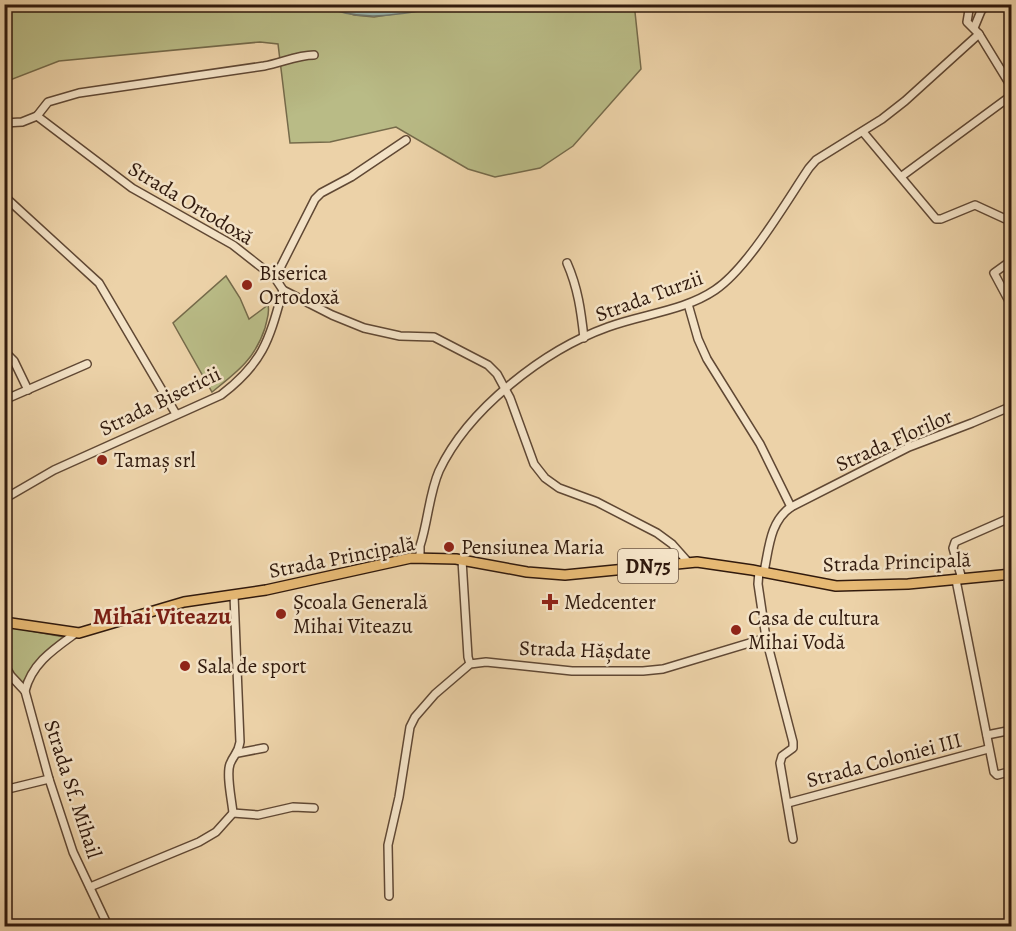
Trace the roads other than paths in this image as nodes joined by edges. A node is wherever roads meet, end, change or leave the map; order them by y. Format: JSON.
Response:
{"nodes":[{"id":1,"x":970,"y":4,"type":"edge"},
{"id":2,"x":987,"y":4,"type":"edge"},
{"id":3,"x":977,"y":31,"type":"junction"},
{"id":4,"x":314,"y":55,"type":"dead end"},
{"id":5,"x":1011,"y":88,"type":"edge"},
{"id":6,"x":1011,"y":95,"type":"edge"},
{"id":7,"x":37,"y":116,"type":"junction"},
{"id":8,"x":4,"y":123,"type":"edge"},
{"id":9,"x":862,"y":132,"type":"junction"},
{"id":10,"x":406,"y":140,"type":"dead end"},
{"id":11,"x":902,"y":176,"type":"junction"},
{"id":12,"x":4,"y":196,"type":"edge"},
{"id":13,"x":1011,"y":222,"type":"edge"},
{"id":14,"x":1011,"y":260,"type":"edge"},
{"id":15,"x":567,"y":263,"type":"dead end"},
{"id":16,"x":275,"y":278,"type":"junction"},
{"id":17,"x":283,"y":290,"type":"junction"},
{"id":18,"x":1008,"y":301,"type":"dead end"},
{"id":19,"x":688,"y":304,"type":"junction"},
{"id":20,"x":584,"y":338,"type":"junction"},
{"id":21,"x":4,"y":351,"type":"edge"},
{"id":22,"x":87,"y":364,"type":"dead end"},
{"id":23,"x":505,"y":388,"type":"junction"},
{"id":24,"x":28,"y":390,"type":"junction"},
{"id":25,"x":4,"y":400,"type":"edge"},
{"id":26,"x":1011,"y":406,"type":"edge"},
{"id":27,"x":176,"y":414,"type":"junction"},
{"id":28,"x":4,"y":499,"type":"edge"},
{"id":29,"x":791,"y":507,"type":"junction"},
{"id":30,"x":1011,"y":517,"type":"edge"},
{"id":31,"x":420,"y":558,"type":"junction"},
{"id":32,"x":462,"y":560,"type":"junction"},
{"id":33,"x":688,"y":562,"type":"junction"},
{"id":34,"x":761,"y":572,"type":"junction"},
{"id":35,"x":1011,"y":574,"type":"edge"},
{"id":36,"x":959,"y":580,"type":"junction"},
{"id":37,"x":234,"y":596,"type":"junction"},
{"id":38,"x":4,"y":622,"type":"edge"},
{"id":39,"x":76,"y":633,"type":"junction"},
{"id":40,"x":766,"y":638,"type":"junction"},
{"id":41,"x":4,"y":664,"type":"edge"},
{"id":42,"x":470,"y":664,"type":"junction"},
{"id":43,"x":25,"y":691,"type":"junction"},
{"id":44,"x":1011,"y":730,"type":"edge"},
{"id":45,"x":987,"y":735,"type":"junction"},
{"id":46,"x":264,"y":748,"type":"dead end"},
{"id":47,"x":988,"y":748,"type":"junction"},
{"id":48,"x":238,"y":753,"type":"junction"},
{"id":49,"x":1011,"y":771,"type":"edge"},
{"id":50,"x":49,"y":779,"type":"junction"},
{"id":51,"x":4,"y":790,"type":"edge"},
{"id":52,"x":788,"y":803,"type":"junction"},
{"id":53,"x":314,"y":808,"type":"dead end"},
{"id":54,"x":233,"y":813,"type":"junction"},
{"id":55,"x":793,"y":840,"type":"dead end"},
{"id":56,"x":90,"y":887,"type":"junction"},
{"id":57,"x":389,"y":896,"type":"dead end"},
{"id":58,"x":108,"y":927,"type":"edge"}],
"edges":[{"from":1,"to":3,"type":"street"},
{"from":2,"to":3,"type":"street","name":"Strada Turzii"},
{"from":3,"to":5,"type":"street"},
{"from":3,"to":9,"type":"street","name":"Strada Turzii"},
{"from":4,"to":7,"type":"street"},
{"from":6,"to":11,"type":"street"},
{"from":7,"to":8,"type":"street"},
{"from":7,"to":16,"type":"street","name":"Strada Ortodoxă"},
{"from":9,"to":11,"type":"street"},
{"from":9,"to":19,"type":"street","name":"Strada Turzii"},
{"from":10,"to":16,"type":"street"},
{"from":11,"to":13,"type":"street"},
{"from":12,"to":27,"type":"street"},
{"from":14,"to":18,"type":"street"},
{"from":15,"to":20,"type":"street"},
{"from":16,"to":17,"type":"street","name":"Strada Ortodoxă"},
{"from":17,"to":23,"type":"street","name":"Strada Ortodoxă"},
{"from":17,"to":27,"type":"street","name":"Strada Bisericii"},
{"from":19,"to":20,"type":"street","name":"Strada Turzii"},
{"from":19,"to":29,"type":"street"},
{"from":20,"to":23,"type":"street","name":"Strada Turzii"},
{"from":21,"to":24,"type":"street"},
{"from":22,"to":24,"type":"street"},
{"from":23,"to":31,"type":"street","name":"Strada Turzii"},
{"from":23,"to":33,"type":"street","name":"Strada Ortodoxă"},
{"from":24,"to":25,"type":"street"},
{"from":26,"to":29,"type":"street","name":"Strada Florilor"},
{"from":27,"to":28,"type":"street","name":"Strada Bisericii"},
{"from":29,"to":34,"type":"street","name":"Strada Florilor"},
{"from":30,"to":36,"type":"street"},
{"from":31,"to":32,"type":"main road","name":"Strada Principală","number":"DN75"},
{"from":31,"to":37,"type":"main road","name":"Strada Principală","number":"DN75"},
{"from":32,"to":33,"type":"main road","name":"Strada Principală","number":"DN75"},
{"from":32,"to":42,"type":"street"},
{"from":33,"to":34,"type":"main road","name":"Strada Principală","number":"DN75"},
{"from":34,"to":36,"type":"main road","name":"Strada Principală","number":"DN75"},
{"from":34,"to":40,"type":"street","name":"Strada Florilor"},
{"from":35,"to":36,"type":"main road","name":"Strada Principală","number":"DN75"},
{"from":36,"to":45,"type":"street"},
{"from":37,"to":39,"type":"main road","name":"Strada Principală","number":"DN75"},
{"from":37,"to":48,"type":"street"},
{"from":38,"to":39,"type":"main road","name":"Strada Principală","number":"DN75"},
{"from":39,"to":43,"type":"street"},
{"from":40,"to":42,"type":"street","name":"Strada Hășdate"},
{"from":40,"to":52,"type":"street","name":"Strada Florilor"},
{"from":41,"to":43,"type":"street","name":"Strada Sf. Mihail"},
{"from":42,"to":57,"type":"street"},
{"from":43,"to":50,"type":"street","name":"Strada Sf. Mihail"},
{"from":44,"to":45,"type":"street","name":"Strada Coloniei III"},
{"from":45,"to":47,"type":"street"},
{"from":46,"to":48,"type":"street"},
{"from":47,"to":49,"type":"street"},
{"from":47,"to":52,"type":"street","name":"Strada Coloniei III"},
{"from":48,"to":54,"type":"street"},
{"from":50,"to":51,"type":"street"},
{"from":50,"to":56,"type":"street","name":"Strada Sf. Mihail"},
{"from":52,"to":55,"type":"street","name":"Strada Florilor"},
{"from":53,"to":54,"type":"street"},
{"from":54,"to":56,"type":"street"},
{"from":56,"to":58,"type":"street","name":"Strada Sf. Mihail"}]}
